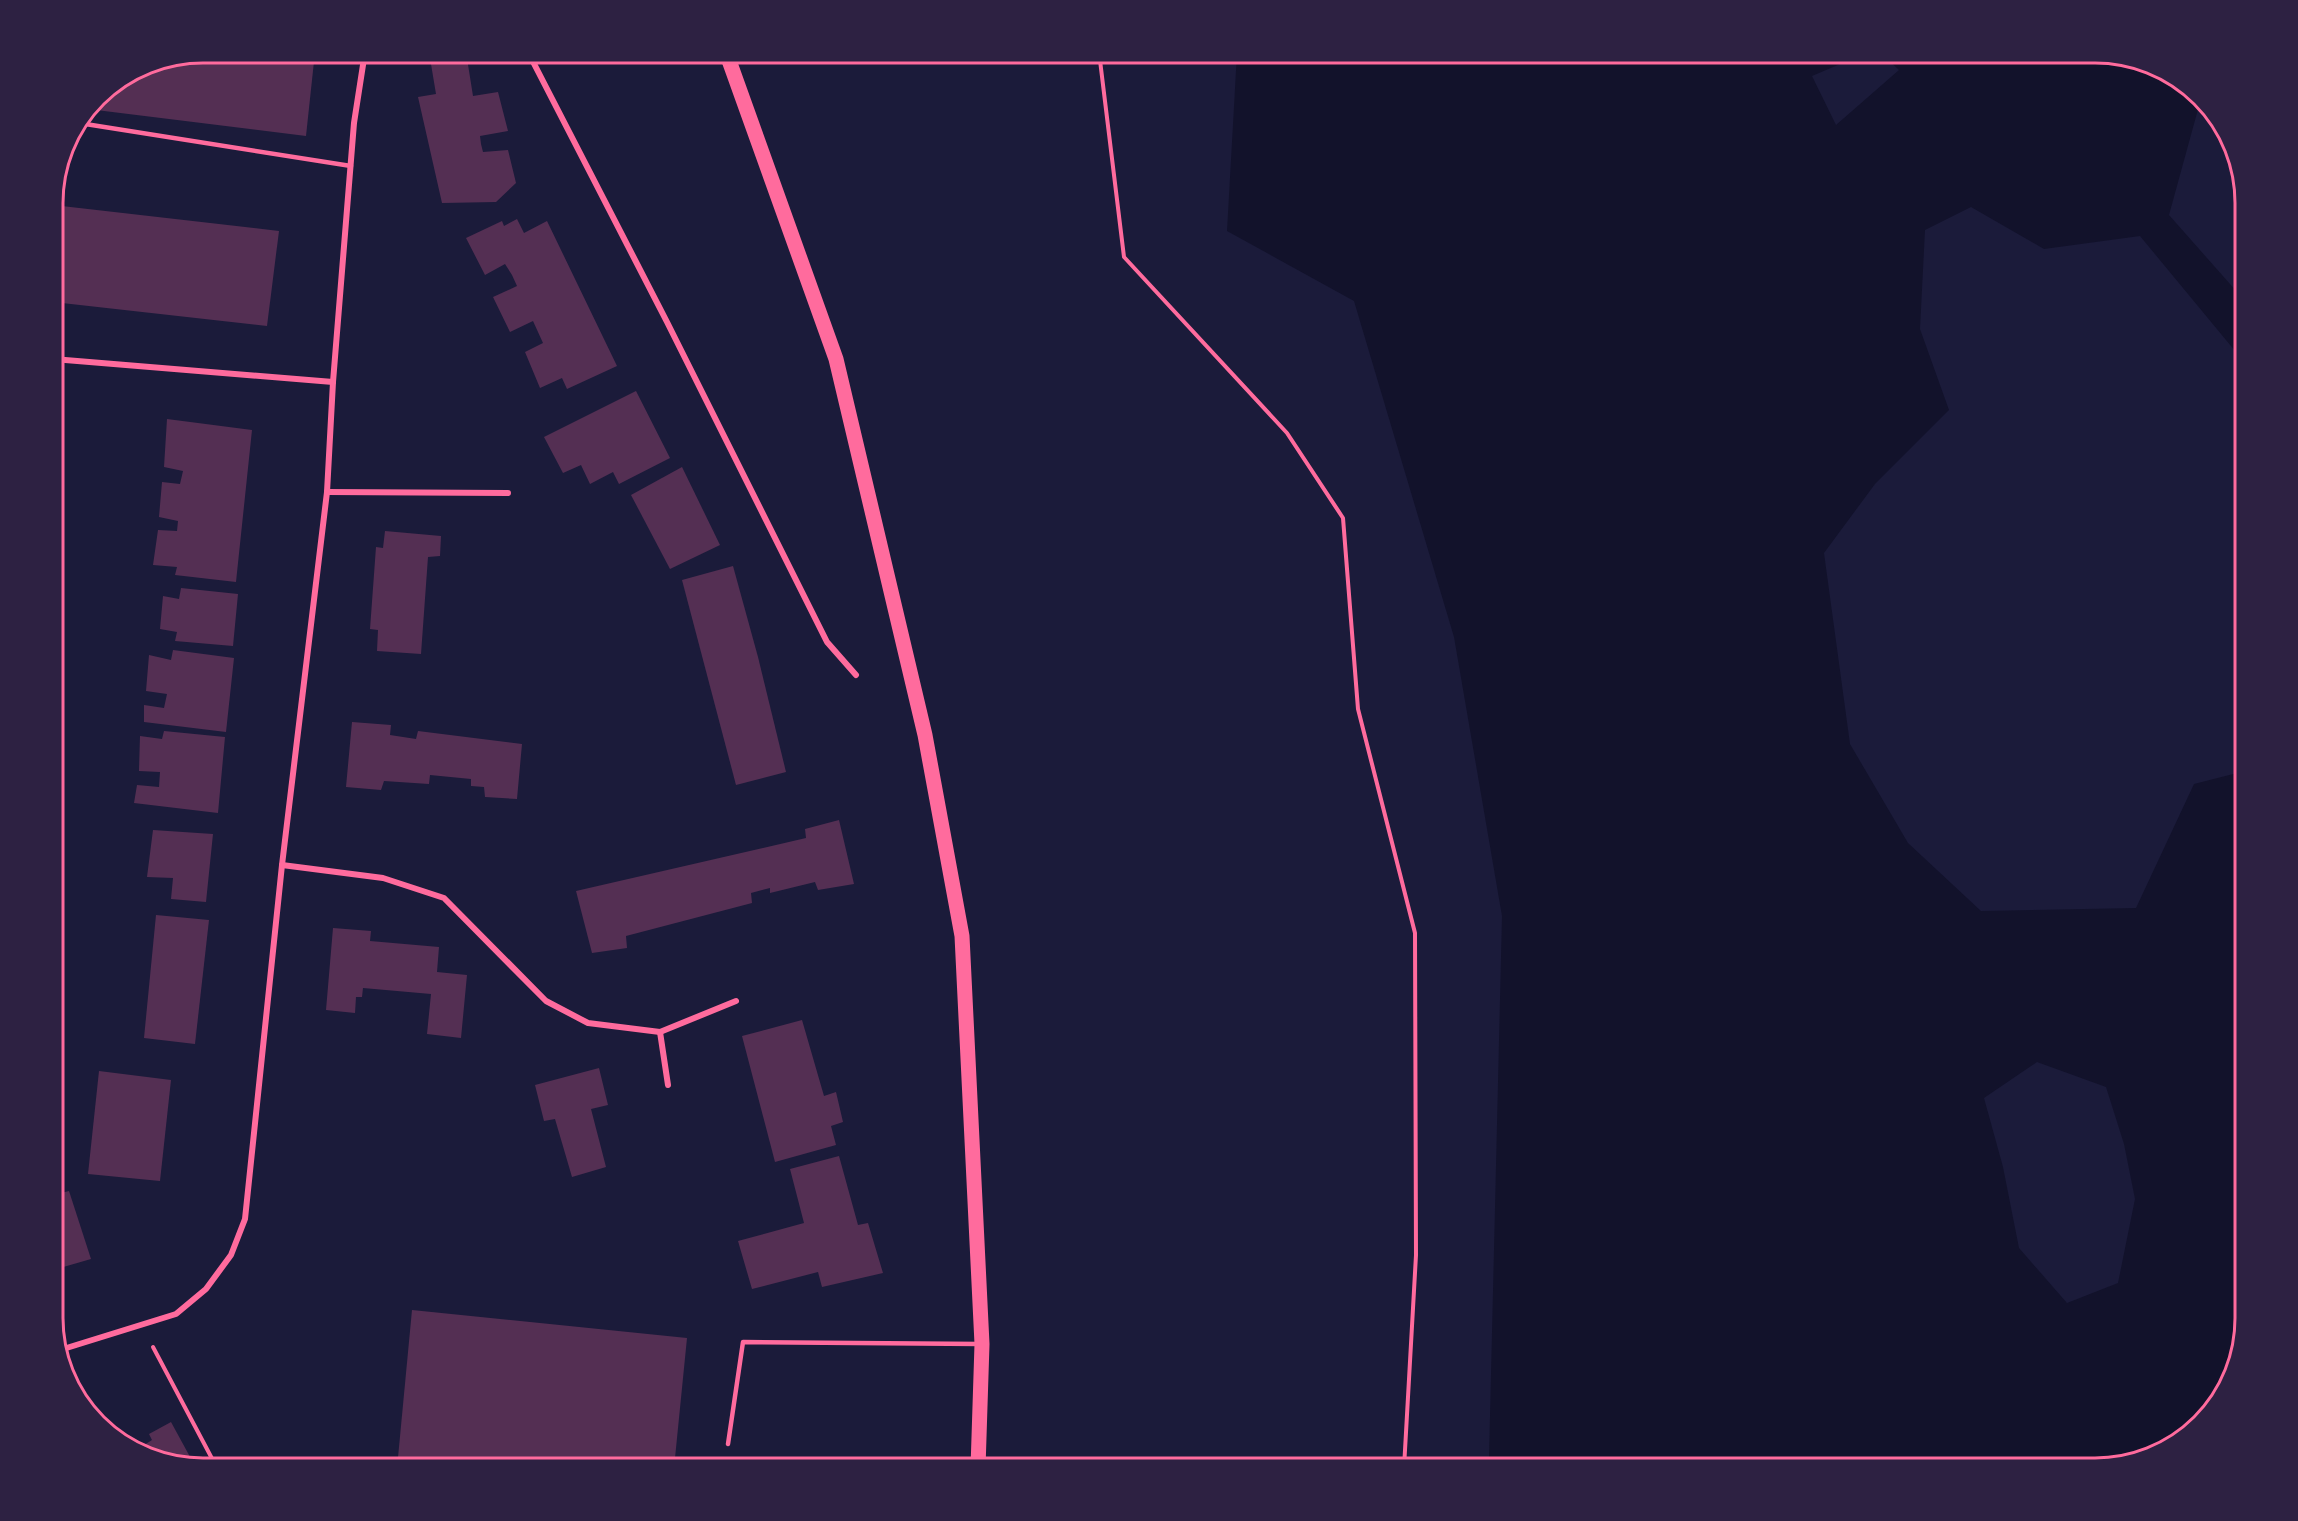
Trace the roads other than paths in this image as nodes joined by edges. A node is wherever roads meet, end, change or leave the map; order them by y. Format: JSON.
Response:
{"nodes":[{"id":1,"x":363,"y":63,"type":"edge"},
{"id":2,"x":534,"y":63,"type":"edge"},
{"id":3,"x":730,"y":63,"type":"edge"},
{"id":4,"x":87,"y":124,"type":"edge"},
{"id":5,"x":351,"y":166,"type":"junction"},
{"id":6,"x":63,"y":360,"type":"edge"},
{"id":7,"x":333,"y":382,"type":"junction"},
{"id":8,"x":327,"y":492,"type":"junction"},
{"id":9,"x":508,"y":493,"type":"dead end"},
{"id":10,"x":856,"y":675,"type":"dead end"},
{"id":11,"x":282,"y":865,"type":"junction"},
{"id":12,"x":736,"y":1001,"type":"dead end"},
{"id":13,"x":660,"y":1032,"type":"junction"},
{"id":14,"x":669,"y":1085,"type":"dead end"},
{"id":15,"x":982,"y":1344,"type":"junction"},
{"id":16,"x":66,"y":1348,"type":"edge"},
{"id":17,"x":728,"y":1444,"type":"dead end"},
{"id":18,"x":978,"y":1458,"type":"edge"}],
"edges":[{"from":1,"to":5,"type":"street"},
{"from":2,"to":10,"type":"street"},
{"from":3,"to":15,"type":"main road"},
{"from":4,"to":5,"type":"lane"},
{"from":5,"to":7,"type":"street"},
{"from":6,"to":7,"type":"street"},
{"from":7,"to":8,"type":"street"},
{"from":8,"to":9,"type":"street"},
{"from":8,"to":11,"type":"street"},
{"from":11,"to":13,"type":"street"},
{"from":11,"to":16,"type":"street"},
{"from":12,"to":13,"type":"street"},
{"from":13,"to":14,"type":"street"},
{"from":15,"to":17,"type":"lane"},
{"from":15,"to":18,"type":"main road"}]}
